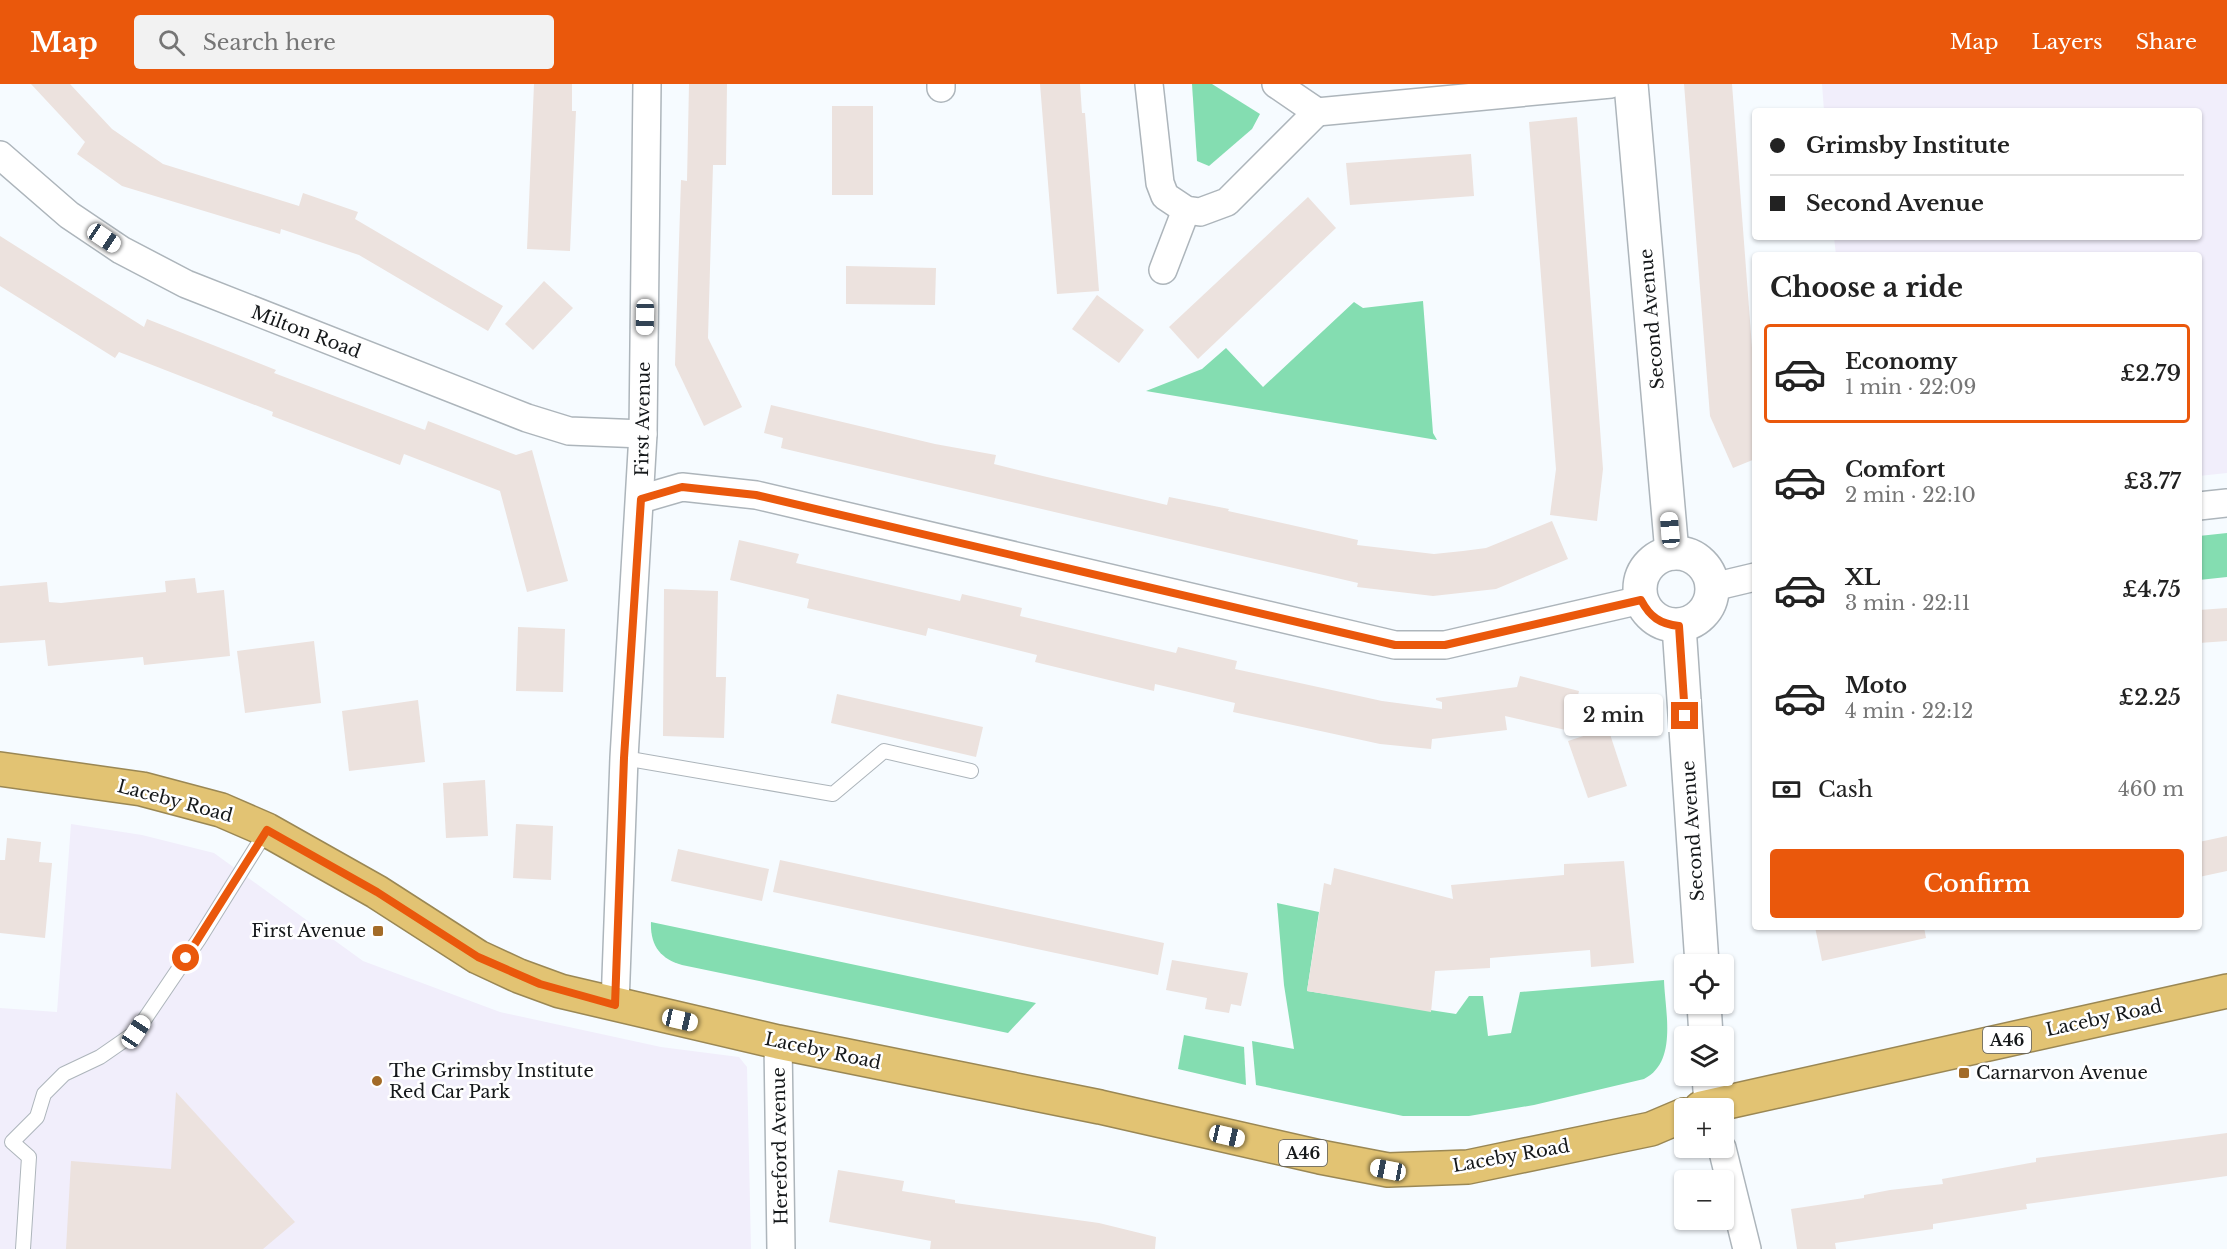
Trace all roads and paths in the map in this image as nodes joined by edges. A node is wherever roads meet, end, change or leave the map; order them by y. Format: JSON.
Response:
{"nodes":[{"id":1,"x":647,"y":84,"type":"edge"},
{"id":2,"x":1149,"y":84,"type":"edge"},
{"id":3,"x":1276,"y":84,"type":"edge"},
{"id":4,"x":1611,"y":84,"type":"edge"},
{"id":5,"x":1631,"y":84,"type":"edge"},
{"id":6,"x":1317,"y":112,"type":"junction"},
{"id":7,"x":0,"y":155,"type":"edge"},
{"id":8,"x":1186,"y":210,"type":"junction"},
{"id":9,"x":1164,"y":270,"type":"dead end"},
{"id":10,"x":644,"y":434,"type":"junction"},
{"id":11,"x":641,"y":499,"type":"junction"},
{"id":12,"x":2227,"y":504,"type":"edge"},
{"id":13,"x":2202,"y":506,"type":"edge"},
{"id":14,"x":1672,"y":553,"type":"junction"},
{"id":15,"x":1752,"y":578,"type":"edge"},
{"id":16,"x":1713,"y":587,"type":"junction"},
{"id":17,"x":1641,"y":600,"type":"junction"},
{"id":18,"x":1679,"y":626,"type":"junction"},
{"id":19,"x":624,"y":758,"type":"junction"},
{"id":20,"x":0,"y":769,"type":"edge"},
{"id":21,"x":971,"y":771,"type":"dead end"},
{"id":22,"x":267,"y":830,"type":"junction"},
{"id":23,"x":1700,"y":954,"type":"edge"},
{"id":24,"x":2227,"y":991,"type":"edge"},
{"id":25,"x":615,"y":1005,"type":"junction"},
{"id":26,"x":778,"y":1042,"type":"junction"},
{"id":27,"x":1722,"y":1098,"type":"edge"},
{"id":28,"x":1674,"y":1117,"type":"edge"},
{"id":29,"x":6,"y":1142,"type":"edge"},
{"id":30,"x":1724,"y":1158,"type":"edge"},
{"id":31,"x":23,"y":1249,"type":"edge"},
{"id":32,"x":781,"y":1249,"type":"edge"},
{"id":33,"x":1747,"y":1249,"type":"edge"}],
"edges":[{"from":1,"to":10,"type":"street","name":"First Avenue"},
{"from":2,"to":8,"type":"street"},
{"from":3,"to":6,"type":"street"},
{"from":4,"to":6,"type":"street"},
{"from":5,"to":14,"type":"street","name":"Second Avenue"},
{"from":6,"to":8,"type":"street"},
{"from":7,"to":10,"type":"street","name":"Milton Road"},
{"from":8,"to":9,"type":"street"},
{"from":10,"to":11,"type":"street","name":"First Avenue"},
{"from":11,"to":17,"type":"street"},
{"from":11,"to":19,"type":"street","name":"First Avenue"},
{"from":12,"to":13,"type":"street"},
{"from":14,"to":16,"type":"street"},
{"from":14,"to":17,"type":"street"},
{"from":15,"to":16,"type":"street"},
{"from":16,"to":18,"type":"street"},
{"from":17,"to":18,"type":"street"},
{"from":18,"to":23,"type":"street","name":"Second Avenue"},
{"from":19,"to":21,"type":"lane"},
{"from":19,"to":25,"type":"street","name":"First Avenue"},
{"from":20,"to":22,"type":"highway","name":"Laceby Road","number":"A46"},
{"from":22,"to":25,"type":"highway","name":"Laceby Road","number":"A46"},
{"from":22,"to":29,"type":"lane"},
{"from":24,"to":27,"type":"highway","name":"Laceby Road","number":"A46"},
{"from":25,"to":26,"type":"highway","name":"Laceby Road","number":"A46"},
{"from":26,"to":28,"type":"highway","name":"Laceby Road","number":"A46"},
{"from":26,"to":32,"type":"street","name":"Hereford Avenue"},
{"from":29,"to":31,"type":"lane"},
{"from":30,"to":33,"type":"street"}]}
